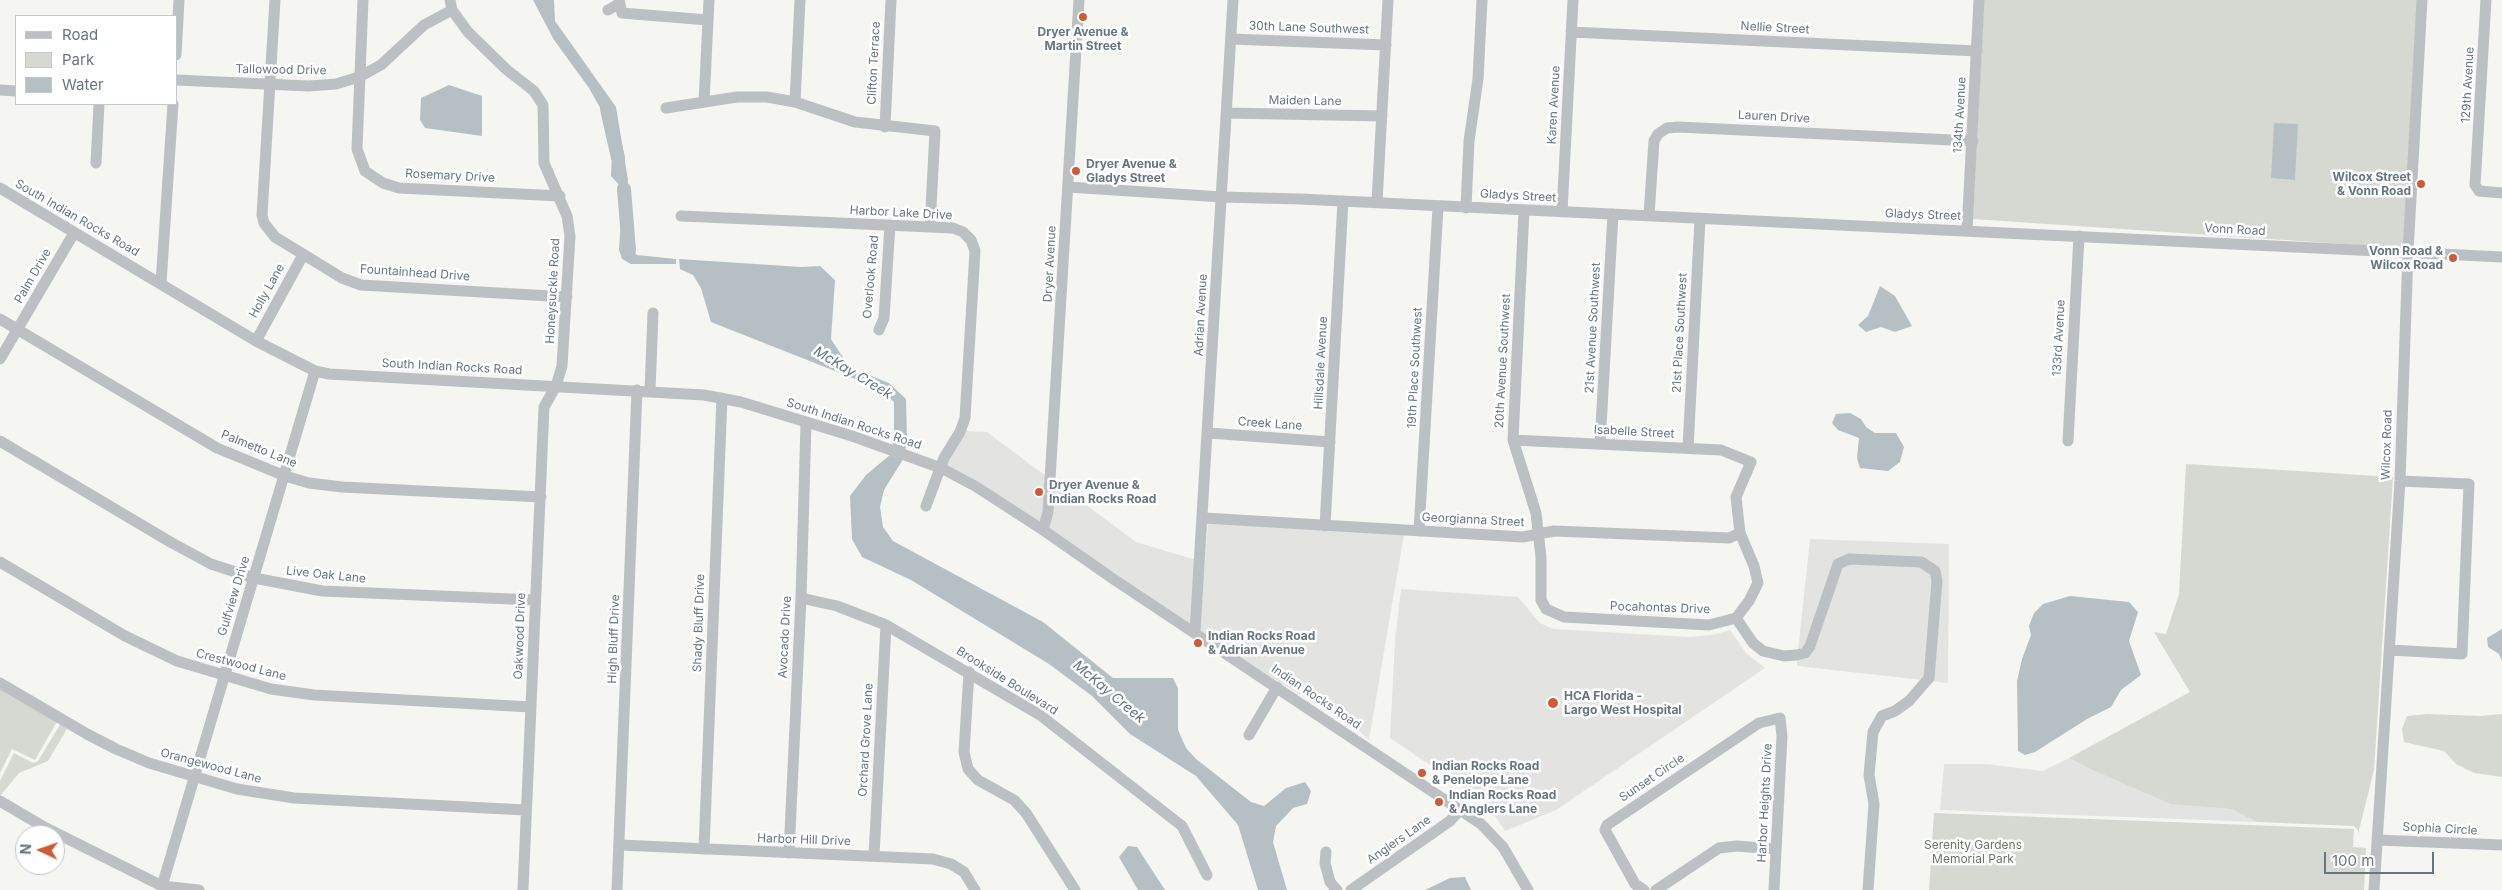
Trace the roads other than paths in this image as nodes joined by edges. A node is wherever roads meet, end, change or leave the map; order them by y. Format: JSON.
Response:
{"nodes":[{"id":1,"x":179,"y":0,"type":"edge"},
{"id":2,"x":275,"y":0,"type":"edge"},
{"id":3,"x":363,"y":0,"type":"edge"},
{"id":4,"x":709,"y":0,"type":"edge"},
{"id":5,"x":800,"y":0,"type":"edge"},
{"id":6,"x":891,"y":0,"type":"edge"},
{"id":7,"x":1079,"y":0,"type":"edge"},
{"id":8,"x":1233,"y":0,"type":"edge"},
{"id":9,"x":1388,"y":0,"type":"edge"},
{"id":10,"x":1482,"y":0,"type":"edge"},
{"id":11,"x":1573,"y":0,"type":"edge"},
{"id":12,"x":1980,"y":0,"type":"edge"},
{"id":13,"x":2422,"y":0,"type":"edge"},
{"id":14,"x":2486,"y":0,"type":"edge"},
{"id":15,"x":451,"y":5,"type":"edge"},
{"id":16,"x":620,"y":6,"type":"edge"},
{"id":17,"x":608,"y":10,"type":"dead end"},
{"id":18,"x":178,"y":18,"type":"edge"},
{"id":19,"x":708,"y":20,"type":"junction"},
{"id":20,"x":1571,"y":32,"type":"junction"},
{"id":21,"x":1231,"y":39,"type":"junction"},
{"id":22,"x":1386,"y":45,"type":"junction"},
{"id":23,"x":1976,"y":51,"type":"junction"},
{"id":24,"x":359,"y":77,"type":"junction"},
{"id":25,"x":178,"y":80,"type":"edge"},
{"id":26,"x":270,"y":84,"type":"junction"},
{"id":27,"x":0,"y":90,"type":"edge"},
{"id":28,"x":15,"y":91,"type":"edge"},
{"id":29,"x":704,"y":102,"type":"junction"},
{"id":30,"x":795,"y":102,"type":"junction"},
{"id":31,"x":99,"y":105,"type":"edge"},
{"id":32,"x":173,"y":105,"type":"edge"},
{"id":33,"x":666,"y":108,"type":"dead end"},
{"id":34,"x":1227,"y":113,"type":"junction"},
{"id":35,"x":1382,"y":116,"type":"junction"},
{"id":36,"x":885,"y":127,"type":"junction"},
{"id":37,"x":1973,"y":140,"type":"junction"},
{"id":38,"x":96,"y":163,"type":"dead end"},
{"id":39,"x":1068,"y":187,"type":"junction"},
{"id":40,"x":0,"y":188,"type":"edge"},
{"id":41,"x":2502,"y":193,"type":"edge"},
{"id":42,"x":560,"y":196,"type":"junction"},
{"id":43,"x":1222,"y":197,"type":"junction"},
{"id":44,"x":1343,"y":201,"type":"junction"},
{"id":45,"x":1377,"y":202,"type":"junction"},
{"id":46,"x":1438,"y":207,"type":"junction"},
{"id":47,"x":1466,"y":208,"type":"junction"},
{"id":48,"x":1524,"y":210,"type":"junction"},
{"id":49,"x":1562,"y":212,"type":"junction"},
{"id":50,"x":1613,"y":214,"type":"junction"},
{"id":51,"x":1649,"y":215,"type":"junction"},
{"id":52,"x":681,"y":216,"type":"dead end"},
{"id":53,"x":1700,"y":219,"type":"junction"},
{"id":54,"x":890,"y":225,"type":"junction"},
{"id":55,"x":930,"y":227,"type":"junction"},
{"id":56,"x":1967,"y":231,"type":"junction"},
{"id":57,"x":74,"y":233,"type":"junction"},
{"id":58,"x":2079,"y":236,"type":"junction"},
{"id":59,"x":2408,"y":252,"type":"junction"},
{"id":60,"x":303,"y":255,"type":"junction"},
{"id":61,"x":2502,"y":257,"type":"edge"},
{"id":62,"x":161,"y":283,"type":"junction"},
{"id":63,"x":568,"y":297,"type":"junction"},
{"id":64,"x":653,"y":313,"type":"dead end"},
{"id":65,"x":0,"y":319,"type":"edge"},
{"id":66,"x":18,"y":330,"type":"junction"},
{"id":67,"x":879,"y":330,"type":"dead end"},
{"id":68,"x":256,"y":341,"type":"junction"},
{"id":69,"x":0,"y":359,"type":"edge"},
{"id":70,"x":315,"y":371,"type":"junction"},
{"id":71,"x":556,"y":386,"type":"junction"},
{"id":72,"x":637,"y":390,"type":"junction"},
{"id":73,"x":650,"y":391,"type":"junction"},
{"id":74,"x":722,"y":398,"type":"junction"},
{"id":75,"x":806,"y":422,"type":"junction"},
{"id":76,"x":1209,"y":433,"type":"junction"},
{"id":77,"x":1513,"y":440,"type":"junction"},
{"id":78,"x":0,"y":441,"type":"edge"},
{"id":79,"x":2068,"y":441,"type":"dead end"},
{"id":80,"x":1330,"y":442,"type":"junction"},
{"id":81,"x":1600,"y":444,"type":"junction"},
{"id":82,"x":1688,"y":448,"type":"junction"},
{"id":83,"x":941,"y":468,"type":"junction"},
{"id":84,"x":285,"y":476,"type":"junction"},
{"id":85,"x":2400,"y":481,"type":"junction"},
{"id":86,"x":541,"y":497,"type":"junction"},
{"id":87,"x":926,"y":506,"type":"dead end"},
{"id":88,"x":1204,"y":518,"type":"junction"},
{"id":89,"x":1325,"y":526,"type":"junction"},
{"id":90,"x":1043,"y":530,"type":"junction"},
{"id":91,"x":1419,"y":531,"type":"junction"},
{"id":92,"x":1740,"y":533,"type":"junction"},
{"id":93,"x":1539,"y":535,"type":"junction"},
{"id":94,"x":0,"y":562,"type":"edge"},
{"id":95,"x":254,"y":578,"type":"junction"},
{"id":96,"x":801,"y":598,"type":"junction"},
{"id":97,"x":535,"y":600,"type":"junction"},
{"id":98,"x":1541,"y":600,"type":"joint"},
{"id":99,"x":1736,"y":618,"type":"junction"},
{"id":100,"x":886,"y":625,"type":"junction"},
{"id":101,"x":1195,"y":632,"type":"junction"},
{"id":102,"x":2390,"y":650,"type":"junction"},
{"id":103,"x":969,"y":672,"type":"junction"},
{"id":104,"x":225,"y":676,"type":"junction"},
{"id":105,"x":0,"y":683,"type":"edge"},
{"id":106,"x":1277,"y":687,"type":"junction"},
{"id":107,"x":531,"y":706,"type":"junction"},
{"id":108,"x":1780,"y":718,"type":"joint"},
{"id":109,"x":1249,"y":735,"type":"dead end"},
{"id":110,"x":194,"y":778,"type":"junction"},
{"id":111,"x":0,"y":801,"type":"edge"},
{"id":112,"x":525,"y":810,"type":"junction"},
{"id":113,"x":1460,"y":810,"type":"junction"},
{"id":114,"x":2377,"y":840,"type":"junction"},
{"id":115,"x":620,"y":845,"type":"junction"},
{"id":116,"x":2502,"y":845,"type":"edge"},
{"id":117,"x":704,"y":849,"type":"junction"},
{"id":118,"x":1776,"y":850,"type":"junction"},
{"id":119,"x":1326,"y":852,"type":"dead end"},
{"id":120,"x":789,"y":853,"type":"junction"},
{"id":121,"x":874,"y":856,"type":"junction"},
{"id":122,"x":1207,"y":875,"type":"dead end"},
{"id":123,"x":163,"y":888,"type":"edge"},
{"id":124,"x":199,"y":890,"type":"edge"},
{"id":125,"x":523,"y":890,"type":"edge"},
{"id":126,"x":617,"y":890,"type":"edge"},
{"id":127,"x":975,"y":890,"type":"edge"},
{"id":128,"x":1075,"y":890,"type":"edge"},
{"id":129,"x":1337,"y":890,"type":"edge"},
{"id":130,"x":1351,"y":890,"type":"edge"},
{"id":131,"x":1528,"y":890,"type":"edge"},
{"id":132,"x":1644,"y":890,"type":"edge"},
{"id":133,"x":1656,"y":890,"type":"edge"},
{"id":134,"x":1774,"y":890,"type":"edge"},
{"id":135,"x":1868,"y":890,"type":"edge"},
{"id":136,"x":2374,"y":890,"type":"edge"}],
"edges":[{"from":1,"to":18,"type":"street"},
{"from":2,"to":26,"type":"street","name":"Fountainhead Drive"},
{"from":3,"to":24,"type":"street","name":"Rosemary Drive"},
{"from":4,"to":19,"type":"street"},
{"from":5,"to":30,"type":"street"},
{"from":6,"to":36,"type":"street","name":"Clifton Terrace"},
{"from":7,"to":39,"type":"street","name":"Dryer Avenue"},
{"from":8,"to":21,"type":"street","name":"Adrian Avenue"},
{"from":9,"to":22,"type":"street"},
{"from":10,"to":47,"type":"street"},
{"from":11,"to":20,"type":"street","name":"Karen Avenue"},
{"from":12,"to":23,"type":"street","name":"134th Avenue"},
{"from":13,"to":59,"type":"street","name":"Wilcox Road"},
{"from":14,"to":41,"type":"street","name":"129th Avenue"},
{"from":15,"to":24,"type":"street","name":"Tallowood Drive"},
{"from":15,"to":42,"type":"street","name":"Honeysuckle Road"},
{"from":16,"to":17,"type":"street"},
{"from":16,"to":19,"type":"street"},
{"from":19,"to":29,"type":"street"},
{"from":20,"to":23,"type":"street","name":"Nellie Street"},
{"from":20,"to":49,"type":"street","name":"Karen Avenue"},
{"from":21,"to":22,"type":"street","name":"30th Lane Southwest"},
{"from":21,"to":34,"type":"street","name":"Adrian Avenue"},
{"from":22,"to":35,"type":"street"},
{"from":23,"to":37,"type":"street","name":"134th Avenue"},
{"from":24,"to":26,"type":"street","name":"Tallowood Drive"},
{"from":24,"to":42,"type":"street","name":"Rosemary Drive"},
{"from":25,"to":26,"type":"street","name":"Tallowood Drive"},
{"from":26,"to":60,"type":"street","name":"Fountainhead Drive"},
{"from":27,"to":28,"type":"street"},
{"from":29,"to":30,"type":"street"},
{"from":29,"to":33,"type":"street"},
{"from":30,"to":36,"type":"street"},
{"from":31,"to":38,"type":"street"},
{"from":32,"to":62,"type":"street"},
{"from":34,"to":35,"type":"street","name":"Maiden Lane"},
{"from":34,"to":43,"type":"street","name":"Adrian Avenue"},
{"from":35,"to":45,"type":"street"},
{"from":36,"to":55,"type":"street"},
{"from":37,"to":51,"type":"street","name":"Lauren Drive"},
{"from":37,"to":56,"type":"street","name":"134th Avenue"},
{"from":39,"to":43,"type":"street","name":"Gladys Street"},
{"from":39,"to":90,"type":"street","name":"Dryer Avenue"},
{"from":40,"to":57,"type":"street","name":"South Indian Rocks Road"},
{"from":42,"to":63,"type":"street","name":"Honeysuckle Road"},
{"from":43,"to":44,"type":"street","name":"Gladys Street"},
{"from":43,"to":76,"type":"street","name":"Adrian Avenue"},
{"from":44,"to":45,"type":"street","name":"Gladys Street"},
{"from":44,"to":80,"type":"street","name":"Hillsdale Avenue"},
{"from":45,"to":46,"type":"street","name":"Gladys Street"},
{"from":46,"to":47,"type":"street","name":"Gladys Street"},
{"from":46,"to":91,"type":"street","name":"19th Place Southwest"},
{"from":47,"to":48,"type":"street","name":"Gladys Street"},
{"from":48,"to":49,"type":"street","name":"Gladys Street"},
{"from":48,"to":77,"type":"street","name":"20th Avenue Southwest"},
{"from":49,"to":50,"type":"street","name":"Gladys Street"},
{"from":50,"to":51,"type":"street","name":"Gladys Street"},
{"from":50,"to":81,"type":"street","name":"21st Avenue Southwest"},
{"from":51,"to":53,"type":"street","name":"Gladys Street"},
{"from":52,"to":54,"type":"street","name":"Harbor Lake Drive"},
{"from":53,"to":56,"type":"street","name":"Gladys Street"},
{"from":53,"to":82,"type":"street","name":"21st Place Southwest"},
{"from":54,"to":55,"type":"street","name":"Harbor Lake Drive"},
{"from":54,"to":67,"type":"street","name":"Overlook Road"},
{"from":55,"to":83,"type":"street","name":"Harbor Lake Drive"},
{"from":56,"to":58,"type":"street","name":"Vonn Road"},
{"from":57,"to":62,"type":"street","name":"South Indian Rocks Road"},
{"from":57,"to":66,"type":"street","name":"Palm Drive"},
{"from":58,"to":59,"type":"street","name":"Vonn Road"},
{"from":58,"to":79,"type":"street","name":"133rd Avenue"},
{"from":59,"to":61,"type":"street","name":"Vonn Road"},
{"from":59,"to":85,"type":"street","name":"Wilcox Road"},
{"from":60,"to":63,"type":"street","name":"Fountainhead Drive"},
{"from":60,"to":68,"type":"street","name":"Holly Lane"},
{"from":62,"to":68,"type":"street","name":"South Indian Rocks Road"},
{"from":63,"to":71,"type":"street","name":"Honeysuckle Road"},
{"from":64,"to":73,"type":"street"},
{"from":65,"to":66,"type":"street","name":"Palmetto Lane"},
{"from":66,"to":69,"type":"street","name":"Palm Drive"},
{"from":66,"to":84,"type":"street","name":"Palmetto Lane"},
{"from":68,"to":70,"type":"street","name":"South Indian Rocks Road"},
{"from":70,"to":71,"type":"street","name":"South Indian Rocks Road"},
{"from":70,"to":84,"type":"street","name":"Gulfview Drive"},
{"from":71,"to":72,"type":"street","name":"South Indian Rocks Road"},
{"from":71,"to":86,"type":"street","name":"Oakwood Drive"},
{"from":72,"to":73,"type":"street","name":"South Indian Rocks Road"},
{"from":72,"to":115,"type":"street","name":"High Bluff Drive"},
{"from":73,"to":74,"type":"street","name":"South Indian Rocks Road"},
{"from":74,"to":75,"type":"street","name":"South Indian Rocks Road"},
{"from":74,"to":117,"type":"street","name":"Shady Bluff Drive"},
{"from":75,"to":83,"type":"street","name":"South Indian Rocks Road"},
{"from":75,"to":96,"type":"street","name":"Avocado Drive"},
{"from":76,"to":80,"type":"street","name":"Creek Lane"},
{"from":76,"to":88,"type":"street","name":"Adrian Avenue"},
{"from":77,"to":81,"type":"street","name":"Isabelle Street"},
{"from":77,"to":93,"type":"street","name":"20th Avenue Southwest"},
{"from":78,"to":95,"type":"street","name":"Live Oak Lane"},
{"from":80,"to":89,"type":"street","name":"Hillsdale Avenue"},
{"from":81,"to":82,"type":"street","name":"Isabelle Street"},
{"from":82,"to":92,"type":"street","name":"Isabelle Street"},
{"from":83,"to":87,"type":"street","name":"Harbor Lake Drive"},
{"from":83,"to":90,"type":"street","name":"Indian Rocks Road"},
{"from":84,"to":86,"type":"street","name":"Palmetto Lane"},
{"from":84,"to":95,"type":"street","name":"Gulfview Drive"},
{"from":85,"to":102,"type":"street","name":"Wilcox Road"},
{"from":85,"to":102,"type":"street"},
{"from":86,"to":97,"type":"street","name":"Oakwood Drive"},
{"from":88,"to":89,"type":"street","name":"Georgianna Street"},
{"from":88,"to":101,"type":"street","name":"Adrian Avenue"},
{"from":89,"to":91,"type":"street","name":"Georgianna Street"},
{"from":90,"to":101,"type":"street","name":"Indian Rocks Road"},
{"from":91,"to":93,"type":"street","name":"Georgianna Street"},
{"from":92,"to":93,"type":"street","name":"Georgianna Street"},
{"from":92,"to":99,"type":"street"},
{"from":93,"to":98,"type":"street","name":"20th Avenue Southwest"},
{"from":94,"to":104,"type":"street","name":"Crestwood Lane"},
{"from":95,"to":97,"type":"street","name":"Live Oak Lane"},
{"from":95,"to":104,"type":"street","name":"Gulfview Drive"},
{"from":96,"to":100,"type":"street","name":"Brookside Boulevard"},
{"from":96,"to":120,"type":"street","name":"Avocado Drive"},
{"from":97,"to":107,"type":"street","name":"Oakwood Drive"},
{"from":98,"to":99,"type":"street","name":"Pocahontas Drive"},
{"from":99,"to":135,"type":"street"},
{"from":100,"to":103,"type":"street","name":"Brookside Boulevard"},
{"from":100,"to":121,"type":"street","name":"Orchard Grove Lane"},
{"from":101,"to":106,"type":"street","name":"Indian Rocks Road"},
{"from":102,"to":114,"type":"street","name":"Wilcox Road"},
{"from":103,"to":122,"type":"street","name":"Brookside Boulevard"},
{"from":103,"to":128,"type":"street"},
{"from":104,"to":107,"type":"street","name":"Crestwood Lane"},
{"from":104,"to":110,"type":"street","name":"Gulfview Drive"},
{"from":105,"to":110,"type":"street","name":"Orangewood Lane"},
{"from":106,"to":109,"type":"street"},
{"from":106,"to":113,"type":"street","name":"Indian Rocks Road"},
{"from":107,"to":112,"type":"street","name":"Oakwood Drive"},
{"from":108,"to":118,"type":"street","name":"Harbor Heights Drive"},
{"from":108,"to":132,"type":"street","name":"Sunset Circle"},
{"from":110,"to":112,"type":"street","name":"Orangewood Lane"},
{"from":110,"to":123,"type":"street","name":"Gulfview Drive"},
{"from":111,"to":123,"type":"street"},
{"from":112,"to":125,"type":"street","name":"Oakwood Drive"},
{"from":113,"to":130,"type":"street","name":"Anglers Lane"},
{"from":113,"to":131,"type":"street","name":"Indian Rocks Road"},
{"from":114,"to":116,"type":"street","name":"Sophia Circle"},
{"from":114,"to":136,"type":"street","name":"Wilcox Road"},
{"from":115,"to":117,"type":"street","name":"Harbor Hill Drive"},
{"from":115,"to":126,"type":"street","name":"High Bluff Drive"},
{"from":117,"to":120,"type":"street","name":"Harbor Hill Drive"},
{"from":118,"to":133,"type":"street"},
{"from":118,"to":134,"type":"street","name":"Harbor Heights Drive"},
{"from":119,"to":129,"type":"street"},
{"from":120,"to":121,"type":"street","name":"Harbor Hill Drive"},
{"from":121,"to":127,"type":"street","name":"Harbor Hill Drive"},
{"from":123,"to":124,"type":"street"}]}
